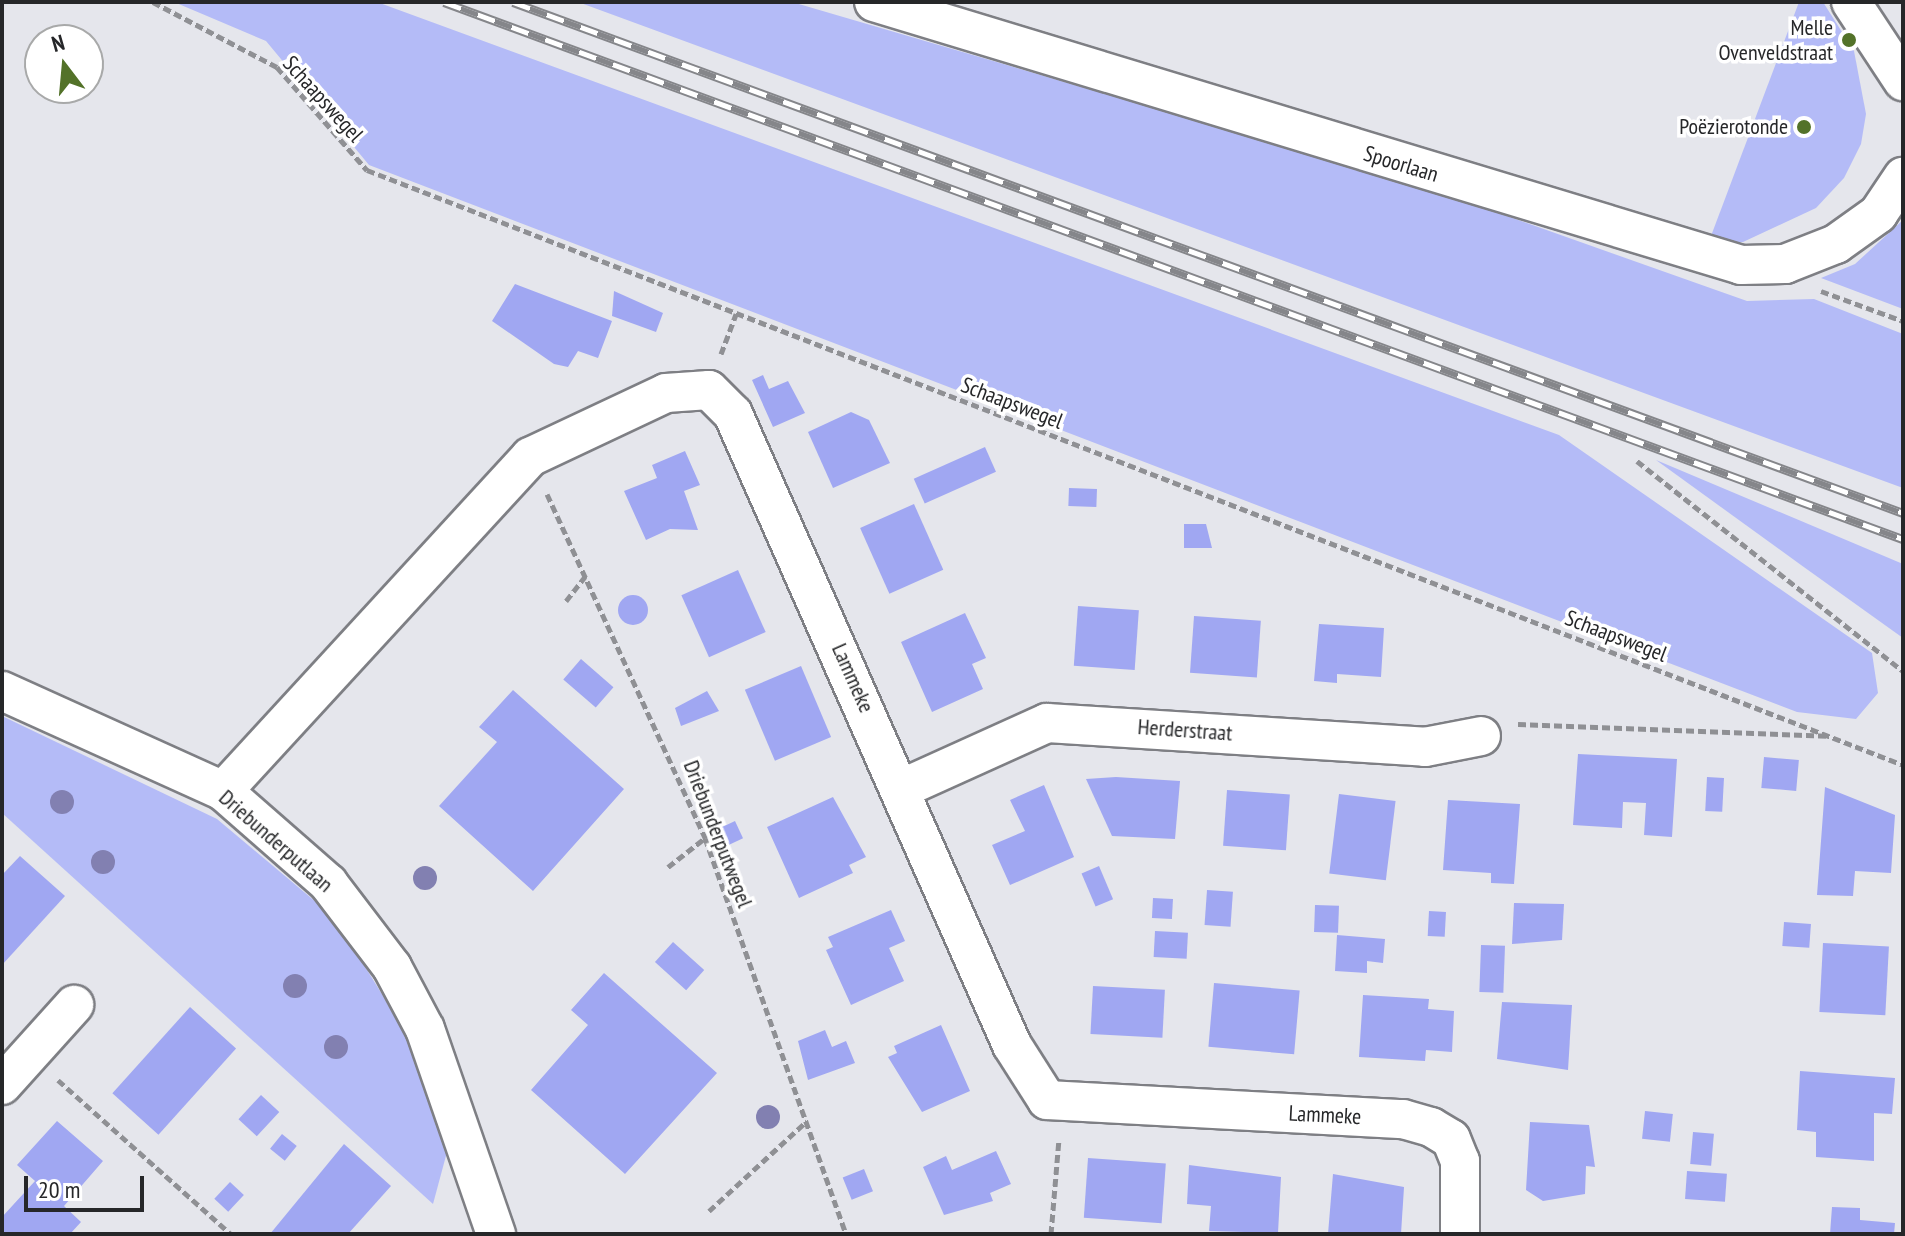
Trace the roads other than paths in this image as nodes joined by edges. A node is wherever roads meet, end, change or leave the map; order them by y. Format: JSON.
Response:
{"nodes":[{"id":1,"x":874,"y":2,"type":"edge"},
{"id":2,"x":1851,"y":2,"type":"edge"},
{"id":3,"x":1903,"y":81,"type":"edge"},
{"id":4,"x":1903,"y":177,"type":"edge"},
{"id":5,"x":2,"y":691,"type":"edge"},
{"id":6,"x":1481,"y":736,"type":"road end"},
{"id":7,"x":903,"y":788,"type":"junction"},
{"id":8,"x":223,"y":791,"type":"junction"},
{"id":9,"x":74,"y":1005,"type":"dead end"},
{"id":10,"x":2,"y":1085,"type":"edge"},
{"id":11,"x":491,"y":1220,"type":"edge"},
{"id":12,"x":461,"y":1234,"type":"edge"},
{"id":13,"x":1460,"y":1234,"type":"edge"}],
"edges":[{"from":1,"to":4,"type":"street","name":"Spoorlaan"},
{"from":2,"to":3,"type":"street"},
{"from":5,"to":8,"type":"street","name":"Driebunderputlaan"},
{"from":6,"to":7,"type":"street","name":"Herderstraat"},
{"from":7,"to":8,"type":"street","name":"Lammeke"},
{"from":7,"to":13,"type":"street","name":"Lammeke"},
{"from":8,"to":11,"type":"street","name":"Driebunderputlaan"},
{"from":9,"to":10,"type":"street"},
{"from":11,"to":12,"type":"street"}]}
